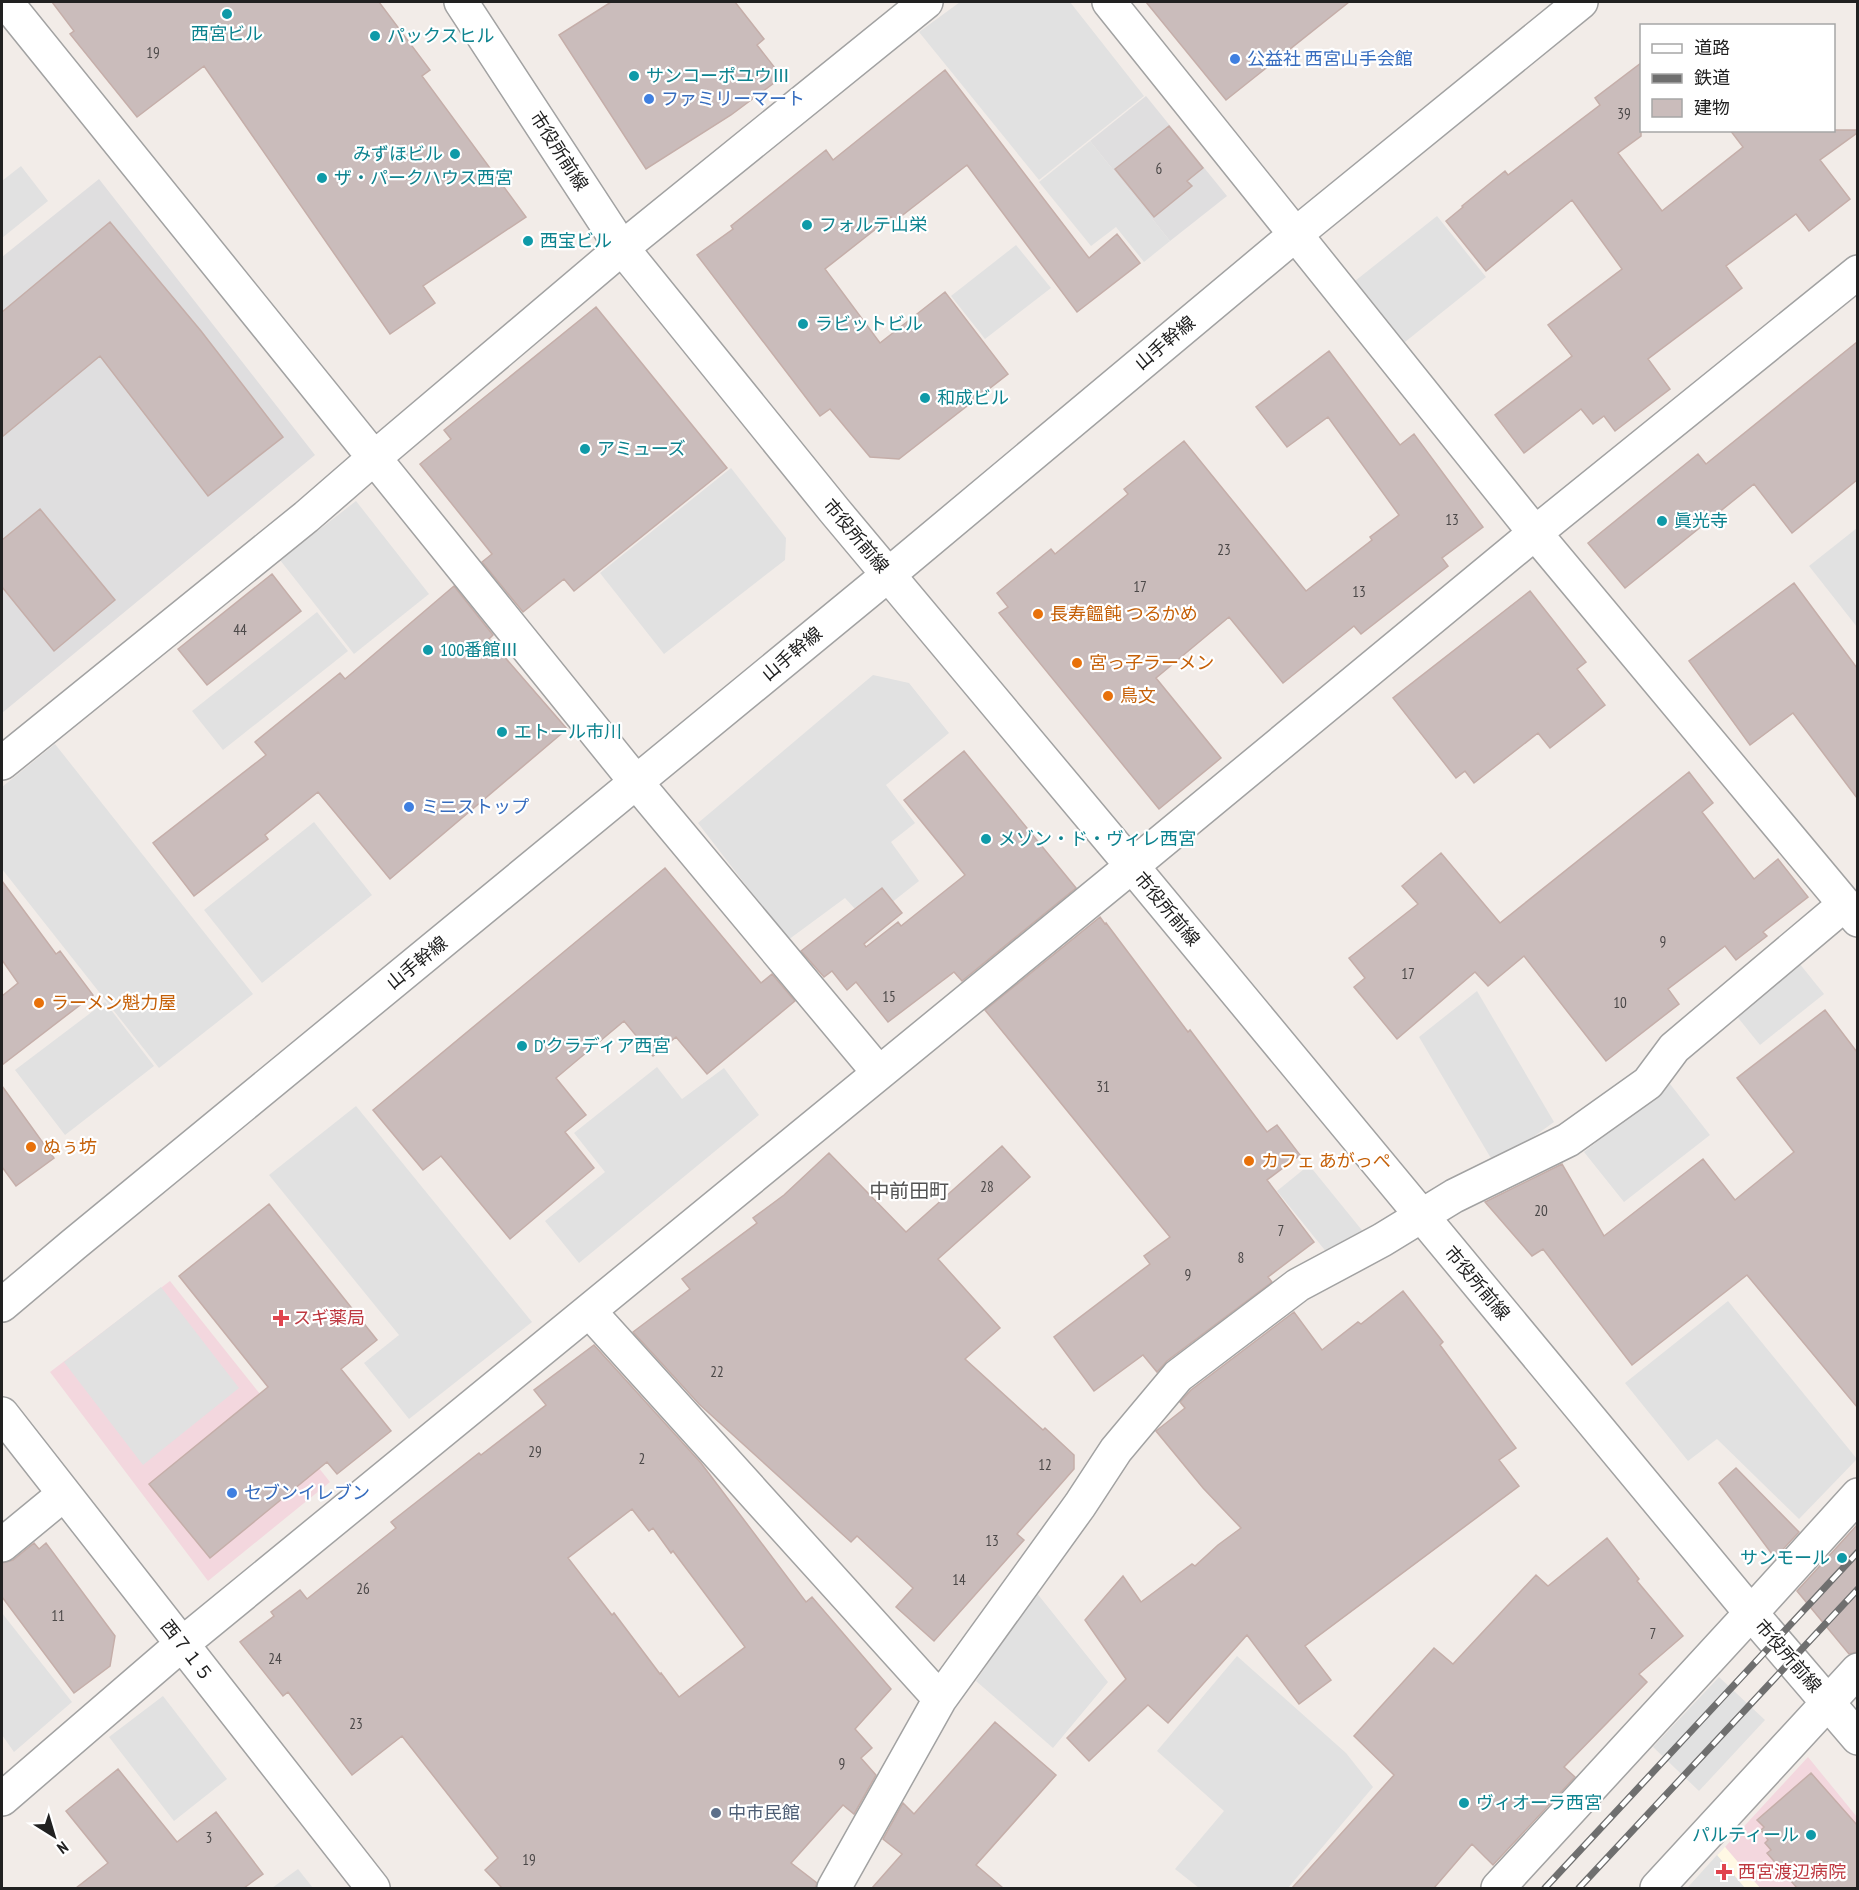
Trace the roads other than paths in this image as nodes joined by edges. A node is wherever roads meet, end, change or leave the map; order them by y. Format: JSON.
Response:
{"nodes":[{"id":1,"x":6,"y":2,"type":"edge"},
{"id":2,"x":461,"y":2,"type":"edge"},
{"id":3,"x":926,"y":2,"type":"edge"},
{"id":4,"x":1109,"y":2,"type":"edge"},
{"id":5,"x":1581,"y":2,"type":"edge"},
{"id":6,"x":1296,"y":234,"type":"junction"},
{"id":7,"x":622,"y":248,"type":"junction"},
{"id":8,"x":1857,"y":272,"type":"edge"},
{"id":9,"x":374,"y":458,"type":"junction"},
{"id":10,"x":1535,"y":533,"type":"junction"},
{"id":11,"x":888,"y":575,"type":"junction"},
{"id":12,"x":2,"y":763,"type":"edge"},
{"id":13,"x":636,"y":782,"type":"junction"},
{"id":14,"x":1132,"y":866,"type":"junction"},
{"id":15,"x":1851,"y":912,"type":"edge"},
{"id":16,"x":879,"y":1074,"type":"junction"},
{"id":17,"x":1421,"y":1216,"type":"junction"},
{"id":18,"x":2,"y":1305,"type":"edge"},
{"id":19,"x":589,"y":1311,"type":"junction"},
{"id":20,"x":2,"y":1414,"type":"edge"},
{"id":21,"x":64,"y":1494,"type":"junction"},
{"id":22,"x":1857,"y":1495,"type":"edge"},
{"id":23,"x":2,"y":1545,"type":"edge"},
{"id":24,"x":1751,"y":1613,"type":"junction"},
{"id":25,"x":182,"y":1644,"type":"junction"},
{"id":26,"x":1857,"y":1670,"type":"edge"},
{"id":27,"x":940,"y":1699,"type":"junction"},
{"id":28,"x":1827,"y":1702,"type":"junction"},
{"id":29,"x":1857,"y":1738,"type":"edge"},
{"id":30,"x":2,"y":1799,"type":"edge"},
{"id":31,"x":373,"y":1888,"type":"edge"},
{"id":32,"x":834,"y":1888,"type":"edge"},
{"id":33,"x":1498,"y":1888,"type":"edge"},
{"id":34,"x":1657,"y":1888,"type":"edge"}],
"edges":[{"from":1,"to":9,"type":"street"},
{"from":2,"to":7,"type":"street","name":"市役所前線"},
{"from":3,"to":7,"type":"street"},
{"from":4,"to":6,"type":"street"},
{"from":5,"to":6,"type":"street","name":"山手幹線"},
{"from":6,"to":10,"type":"street"},
{"from":6,"to":11,"type":"street","name":"山手幹線"},
{"from":7,"to":9,"type":"street"},
{"from":7,"to":11,"type":"street","name":"市役所前線"},
{"from":8,"to":10,"type":"street"},
{"from":9,"to":12,"type":"street"},
{"from":9,"to":13,"type":"street"},
{"from":10,"to":14,"type":"street"},
{"from":10,"to":15,"type":"street"},
{"from":11,"to":13,"type":"street","name":"山手幹線"},
{"from":11,"to":14,"type":"street","name":"市役所前線"},
{"from":13,"to":16,"type":"street"},
{"from":13,"to":18,"type":"street","name":"山手幹線"},
{"from":14,"to":16,"type":"street"},
{"from":14,"to":17,"type":"street","name":"市役所前線"},
{"from":15,"to":17,"type":"street"},
{"from":16,"to":19,"type":"street"},
{"from":17,"to":24,"type":"street","name":"市役所前線"},
{"from":17,"to":27,"type":"street"},
{"from":19,"to":25,"type":"street"},
{"from":19,"to":27,"type":"street"},
{"from":20,"to":21,"type":"street","name":"西７１５"},
{"from":21,"to":23,"type":"street"},
{"from":21,"to":25,"type":"street","name":"西７１５"},
{"from":22,"to":24,"type":"street"},
{"from":24,"to":28,"type":"street","name":"市役所前線"},
{"from":24,"to":33,"type":"street"},
{"from":25,"to":30,"type":"street"},
{"from":25,"to":31,"type":"street","name":"西７１５"},
{"from":26,"to":28,"type":"street"},
{"from":27,"to":32,"type":"street"},
{"from":28,"to":29,"type":"street","name":"市役所前線"},
{"from":28,"to":34,"type":"street"}]}
